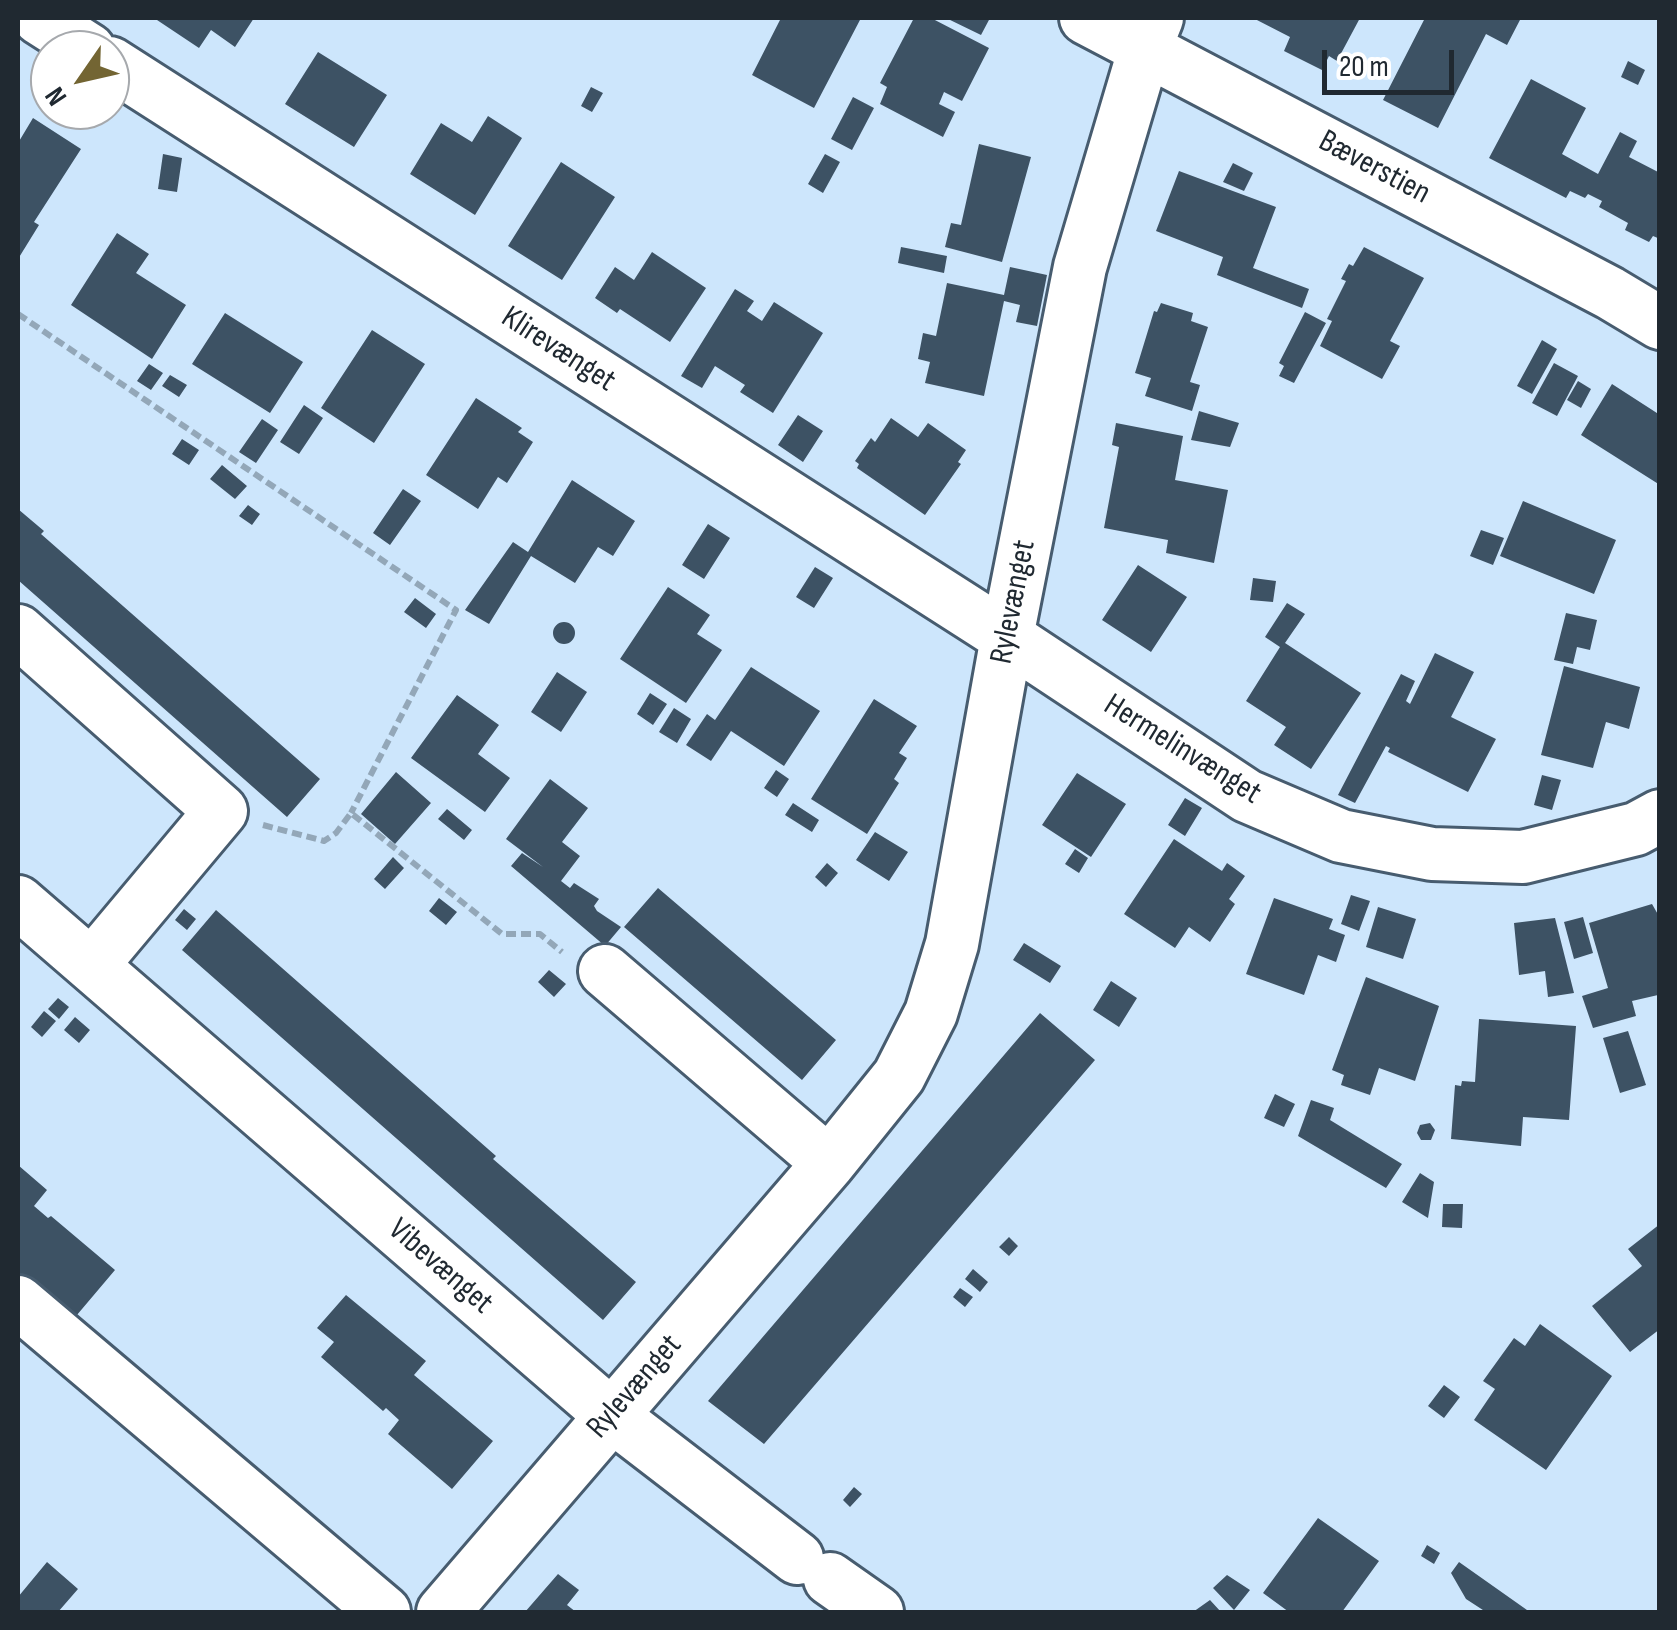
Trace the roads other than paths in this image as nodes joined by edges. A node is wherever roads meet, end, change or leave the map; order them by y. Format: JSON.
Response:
{"nodes":[{"id":1,"x":1086,"y":18,"type":"edge"},
{"id":2,"x":1151,"y":33,"type":"edge"},
{"id":3,"x":130,"y":76,"type":"edge"},
{"id":4,"x":1660,"y":323,"type":"edge"},
{"id":5,"x":18,"y":631,"type":"edge"},
{"id":6,"x":1006,"y":637,"type":"junction"},
{"id":7,"x":1660,"y":816,"type":"edge"},
{"id":8,"x":18,"y":902,"type":"edge"},
{"id":9,"x":92,"y":966,"type":"junction"},
{"id":10,"x":605,"y":971,"type":"road end"},
{"id":11,"x":829,"y":1163,"type":"junction"},
{"id":12,"x":18,"y":1302,"type":"edge"},
{"id":13,"x":611,"y":1415,"type":"junction"},
{"id":14,"x":384,"y":1612,"type":"edge"},
{"id":15,"x":443,"y":1612,"type":"edge"},
{"id":16,"x":877,"y":1612,"type":"edge"}],
"edges":[{"from":1,"to":2,"type":"street","name":"Bæverstien"},
{"from":2,"to":4,"type":"street","name":"Bæverstien"},
{"from":2,"to":6,"type":"street","name":"Rylevænget"},
{"from":3,"to":6,"type":"street","name":"Klirevænget"},
{"from":5,"to":9,"type":"street"},
{"from":6,"to":7,"type":"street","name":"Hermelinvænget"},
{"from":6,"to":11,"type":"street","name":"Rylevænget"},
{"from":8,"to":9,"type":"street","name":"Vibevænget"},
{"from":9,"to":13,"type":"street","name":"Vibevænget"},
{"from":10,"to":11,"type":"street"},
{"from":11,"to":13,"type":"street","name":"Rylevænget"},
{"from":12,"to":14,"type":"street"},
{"from":13,"to":15,"type":"street","name":"Rylevænget"},
{"from":13,"to":16,"type":"street","name":"Vibevænget"}]}
